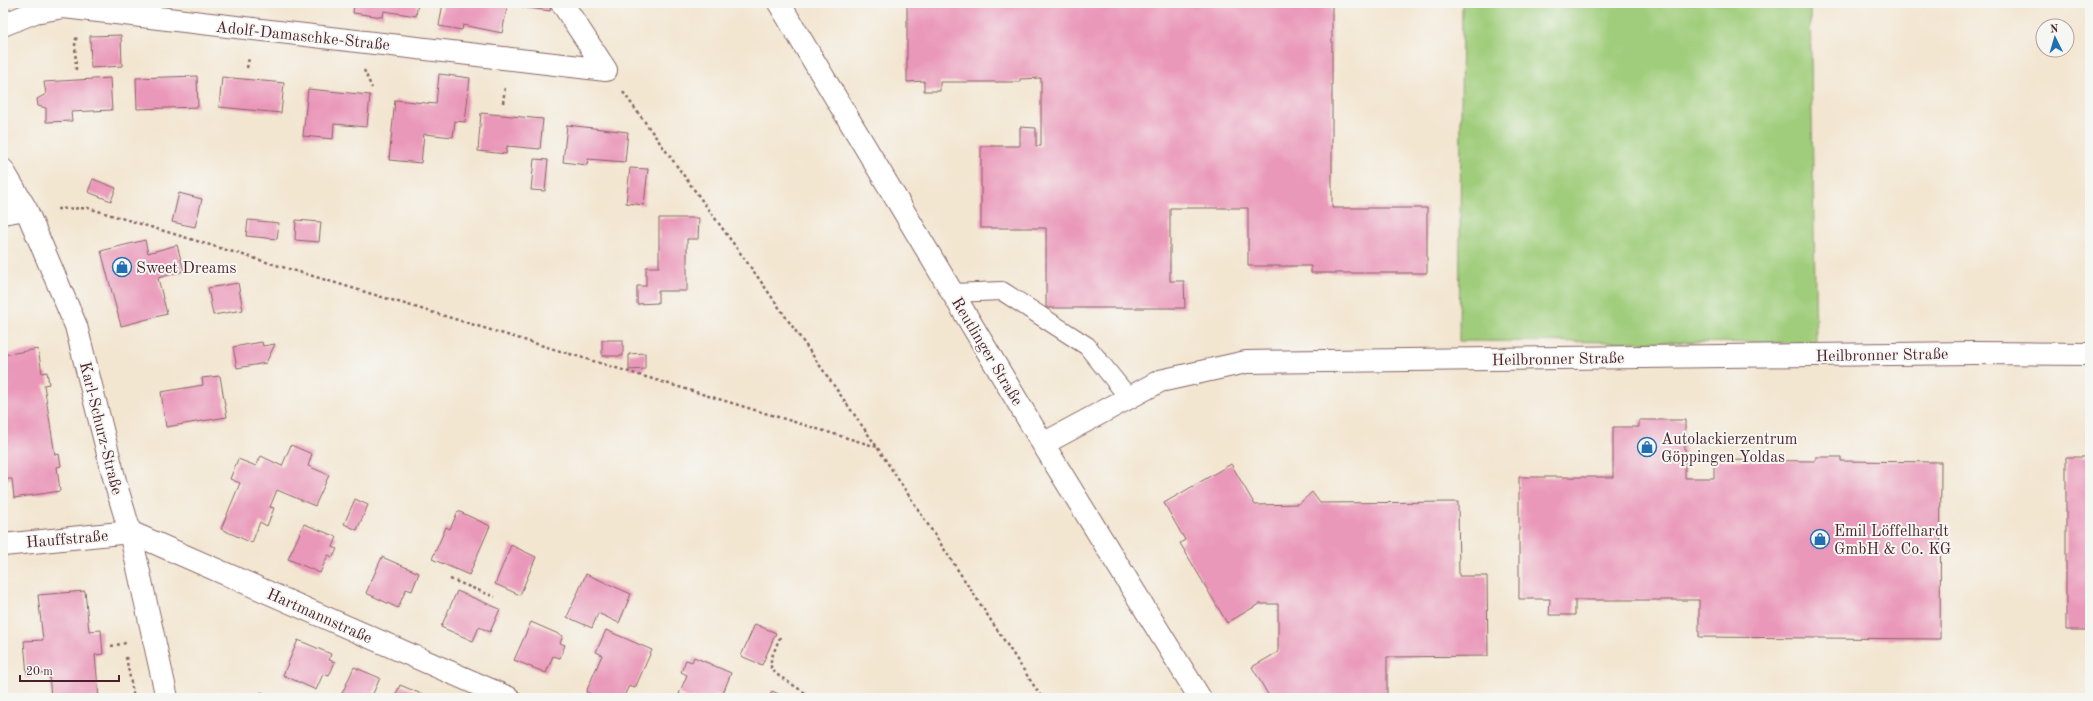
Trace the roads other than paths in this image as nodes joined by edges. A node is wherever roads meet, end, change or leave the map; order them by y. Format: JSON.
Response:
{"nodes":[{"id":1,"x":562,"y":3,"type":"edge"},
{"id":2,"x":779,"y":3,"type":"edge"},
{"id":3,"x":3,"y":25,"type":"edge"},
{"id":4,"x":3,"y":170,"type":"edge"},
{"id":5,"x":26,"y":209,"type":"junction"},
{"id":6,"x":3,"y":214,"type":"edge"},
{"id":7,"x":953,"y":293,"type":"junction"},
{"id":8,"x":2090,"y":354,"type":"edge"},
{"id":9,"x":1129,"y":398,"type":"junction"},
{"id":10,"x":1043,"y":444,"type":"junction"},
{"id":11,"x":130,"y":532,"type":"junction"},
{"id":12,"x":3,"y":544,"type":"edge"},
{"id":13,"x":167,"y":698,"type":"edge"},
{"id":14,"x":509,"y":698,"type":"edge"},
{"id":15,"x":1200,"y":698,"type":"edge"}],
"edges":[{"from":1,"to":3,"type":"street","name":"Adolf-Damaschke-Straße"},
{"from":2,"to":7,"type":"street","name":"Reutlinger Straße"},
{"from":4,"to":5,"type":"street","name":"Karl-Schurz-Straße"},
{"from":5,"to":6,"type":"street"},
{"from":5,"to":11,"type":"street","name":"Karl-Schurz-Straße"},
{"from":7,"to":9,"type":"lane"},
{"from":7,"to":10,"type":"street","name":"Reutlinger Straße"},
{"from":8,"to":9,"type":"street","name":"Heilbronner Straße"},
{"from":9,"to":10,"type":"street","name":"Heilbronner Straße"},
{"from":10,"to":15,"type":"street","name":"Reutlinger Straße"},
{"from":11,"to":12,"type":"street","name":"Hauffstraße"},
{"from":11,"to":13,"type":"street","name":"Karl-Schurz-Straße"},
{"from":11,"to":14,"type":"street","name":"Hartmannstraße"}]}
